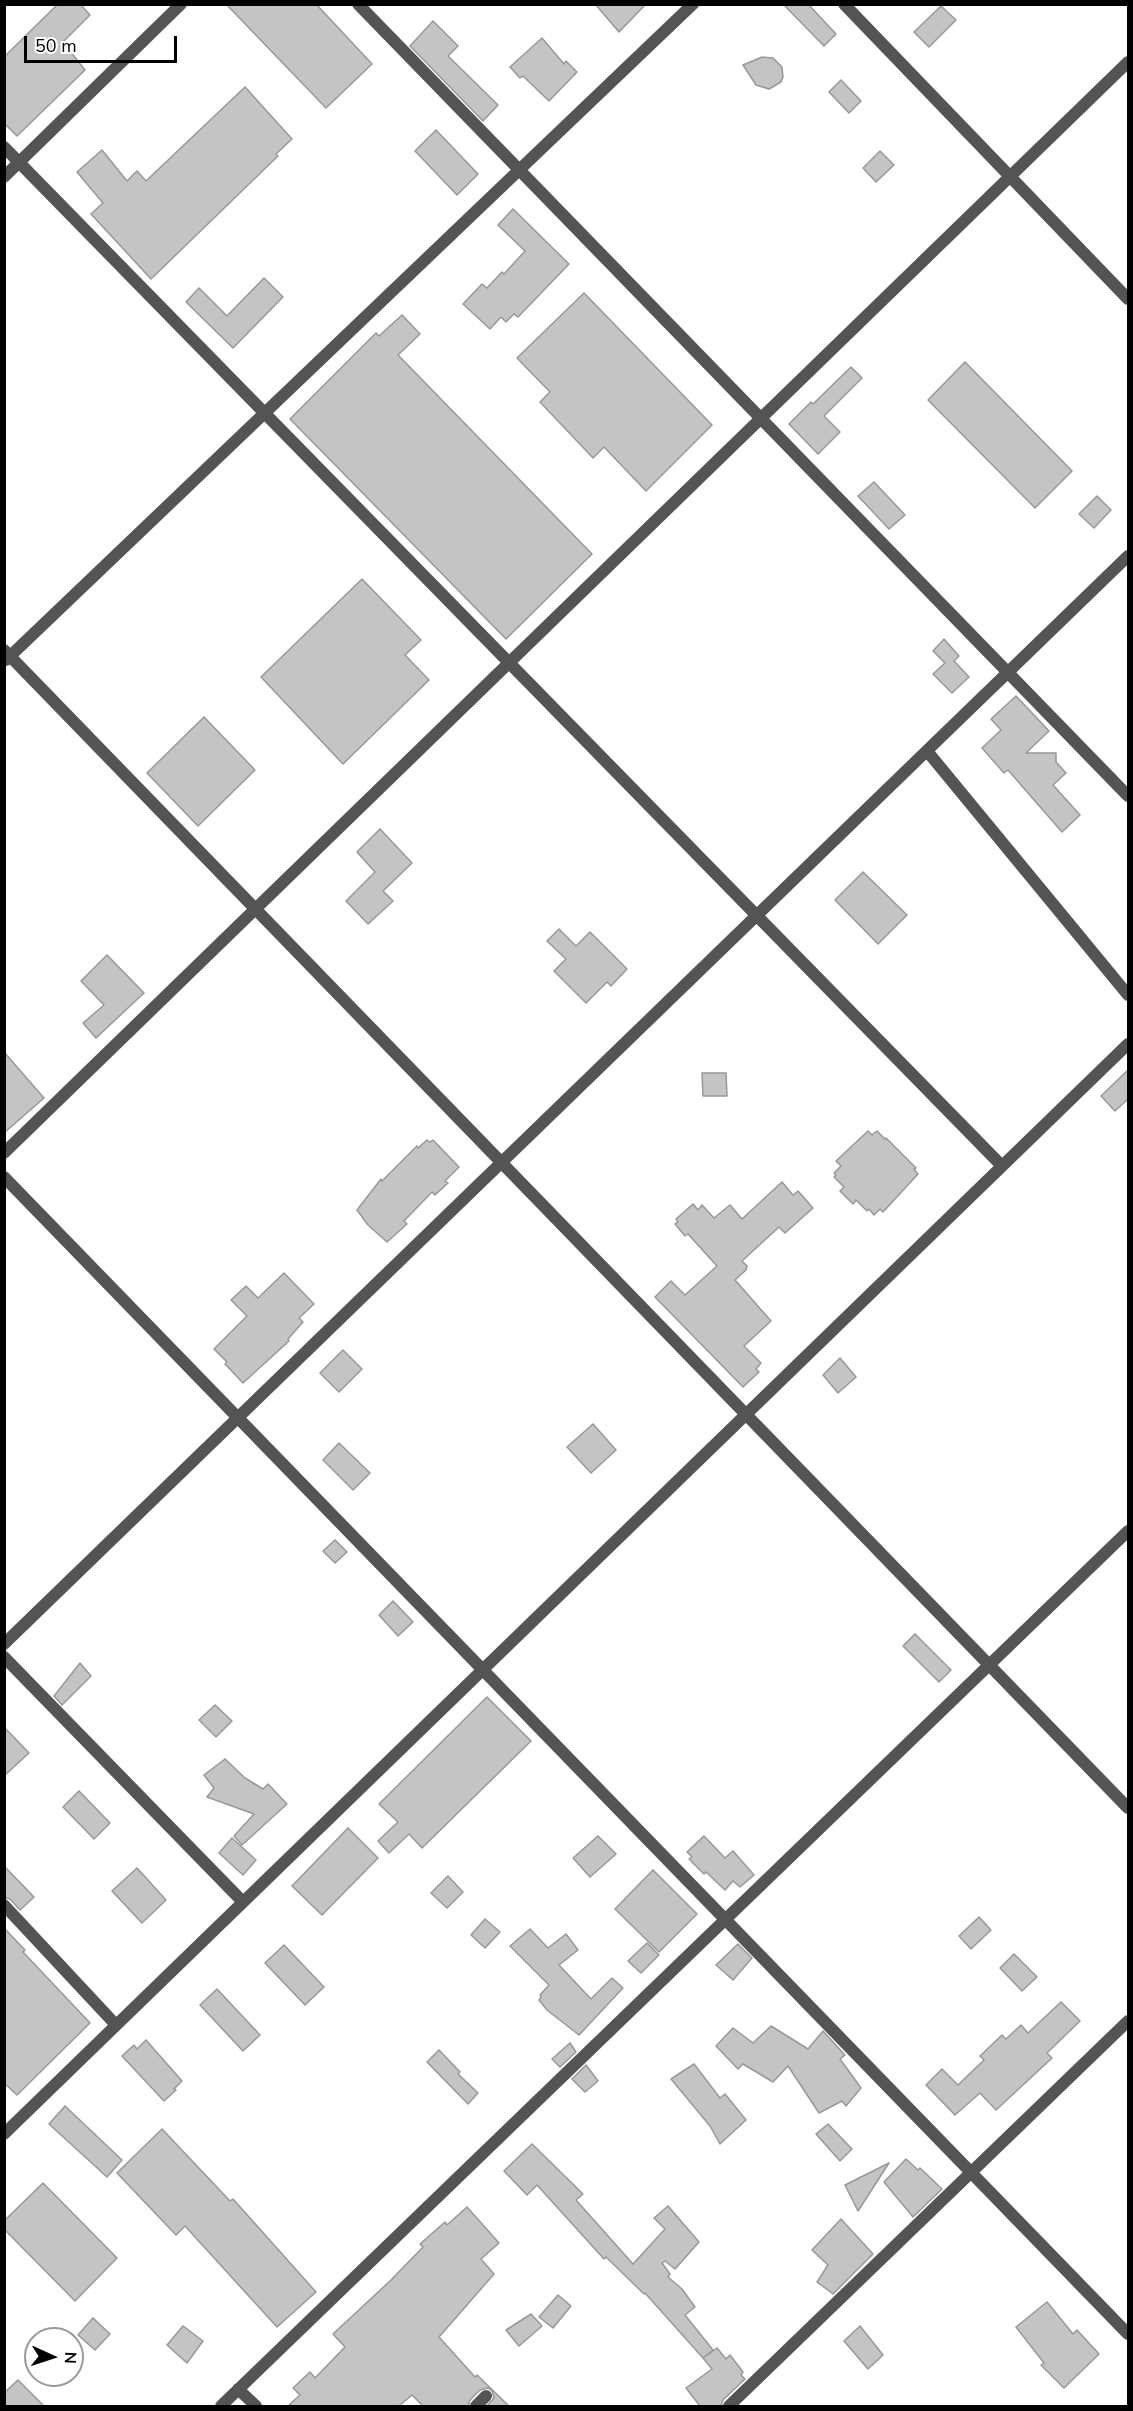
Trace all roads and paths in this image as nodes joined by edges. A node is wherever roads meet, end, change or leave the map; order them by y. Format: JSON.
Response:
{"nodes":[{"id":1,"x":181,"y":4,"type":"edge"},
{"id":2,"x":358,"y":4,"type":"edge"},
{"id":3,"x":693,"y":4,"type":"edge"},
{"id":4,"x":844,"y":4,"type":"edge"},
{"id":5,"x":1128,"y":62,"type":"edge"},
{"id":6,"x":4,"y":147,"type":"edge"},
{"id":7,"x":19,"y":162,"type":"junction"},
{"id":8,"x":519,"y":171,"type":"junction"},
{"id":9,"x":1010,"y":176,"type":"junction"},
{"id":10,"x":4,"y":177,"type":"edge"},
{"id":11,"x":1128,"y":299,"type":"edge"},
{"id":12,"x":265,"y":414,"type":"junction"},
{"id":13,"x":761,"y":419,"type":"junction"},
{"id":14,"x":1128,"y":556,"type":"edge"},
{"id":15,"x":6,"y":656,"type":"edge"},
{"id":16,"x":509,"y":663,"type":"junction"},
{"id":17,"x":1008,"y":673,"type":"junction"},
{"id":18,"x":927,"y":752,"type":"junction"},
{"id":19,"x":1128,"y":796,"type":"edge"},
{"id":20,"x":256,"y":909,"type":"junction"},
{"id":21,"x":757,"y":916,"type":"junction"},
{"id":22,"x":1128,"y":995,"type":"edge"},
{"id":23,"x":1128,"y":1044,"type":"edge"},
{"id":24,"x":4,"y":1154,"type":"edge"},
{"id":25,"x":502,"y":1162,"type":"junction"},
{"id":26,"x":1002,"y":1166,"type":"junction"},
{"id":27,"x":4,"y":1177,"type":"edge"},
{"id":28,"x":747,"y":1414,"type":"junction"},
{"id":29,"x":239,"y":1418,"type":"junction"},
{"id":30,"x":1128,"y":1531,"type":"edge"},
{"id":31,"x":4,"y":1644,"type":"edge"},
{"id":32,"x":4,"y":1658,"type":"edge"},
{"id":33,"x":990,"y":1665,"type":"junction"},
{"id":34,"x":484,"y":1670,"type":"junction"},
{"id":35,"x":1128,"y":1808,"type":"edge"},
{"id":36,"x":243,"y":1902,"type":"junction"},
{"id":37,"x":4,"y":1905,"type":"edge"},
{"id":38,"x":726,"y":1920,"type":"junction"},
{"id":39,"x":1128,"y":2021,"type":"edge"},
{"id":40,"x":116,"y":2025,"type":"junction"},
{"id":41,"x":4,"y":2134,"type":"edge"},
{"id":42,"x":972,"y":2173,"type":"junction"},
{"id":43,"x":1128,"y":2334,"type":"edge"},
{"id":44,"x":238,"y":2390,"type":"junction"},
{"id":45,"x":486,"y":2396,"type":"dead end"},
{"id":46,"x":221,"y":2406,"type":"edge"},
{"id":47,"x":256,"y":2406,"type":"edge"},
{"id":48,"x":476,"y":2406,"type":"edge"},
{"id":49,"x":729,"y":2406,"type":"edge"}],
"edges":[{"from":1,"to":7,"type":"street"},
{"from":2,"to":8,"type":"street"},
{"from":3,"to":8,"type":"street"},
{"from":4,"to":9,"type":"street"},
{"from":5,"to":9,"type":"street"},
{"from":6,"to":7,"type":"street"},
{"from":7,"to":10,"type":"street"},
{"from":7,"to":12,"type":"street"},
{"from":8,"to":12,"type":"street"},
{"from":8,"to":13,"type":"street"},
{"from":9,"to":11,"type":"street"},
{"from":9,"to":13,"type":"street"},
{"from":12,"to":15,"type":"street"},
{"from":12,"to":16,"type":"street"},
{"from":13,"to":16,"type":"street"},
{"from":13,"to":17,"type":"street"},
{"from":14,"to":17,"type":"street"},
{"from":15,"to":20,"type":"street"},
{"from":16,"to":20,"type":"street"},
{"from":16,"to":21,"type":"street"},
{"from":17,"to":18,"type":"street"},
{"from":17,"to":19,"type":"street"},
{"from":18,"to":21,"type":"street"},
{"from":18,"to":22,"type":"street"},
{"from":20,"to":24,"type":"street"},
{"from":20,"to":25,"type":"street"},
{"from":21,"to":25,"type":"street"},
{"from":21,"to":26,"type":"street"},
{"from":23,"to":26,"type":"street"},
{"from":25,"to":28,"type":"street"},
{"from":25,"to":29,"type":"street"},
{"from":26,"to":28,"type":"street"},
{"from":27,"to":29,"type":"street"},
{"from":28,"to":33,"type":"street"},
{"from":28,"to":34,"type":"street"},
{"from":29,"to":31,"type":"street"},
{"from":29,"to":34,"type":"street"},
{"from":30,"to":33,"type":"street"},
{"from":32,"to":36,"type":"street"},
{"from":33,"to":35,"type":"street"},
{"from":33,"to":38,"type":"street"},
{"from":34,"to":36,"type":"street"},
{"from":34,"to":38,"type":"street"},
{"from":36,"to":40,"type":"street"},
{"from":37,"to":40,"type":"street"},
{"from":38,"to":42,"type":"street"},
{"from":38,"to":44,"type":"street"},
{"from":39,"to":42,"type":"street"},
{"from":40,"to":41,"type":"street"},
{"from":42,"to":43,"type":"street"},
{"from":42,"to":49,"type":"street"},
{"from":44,"to":46,"type":"street"},
{"from":44,"to":47,"type":"street"},
{"from":45,"to":48,"type":"street"}]}
